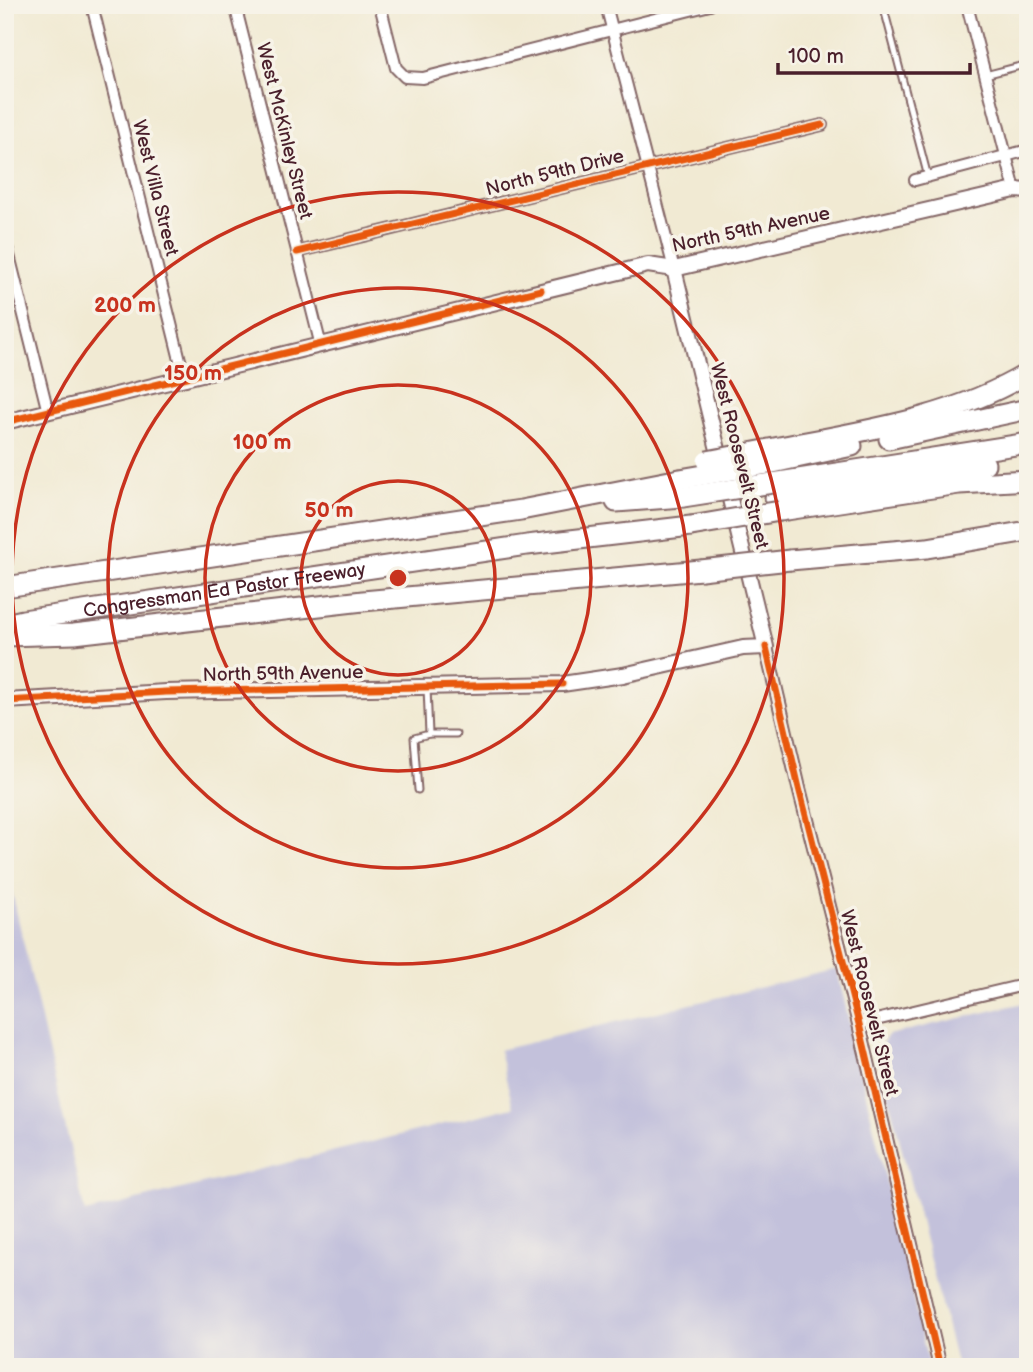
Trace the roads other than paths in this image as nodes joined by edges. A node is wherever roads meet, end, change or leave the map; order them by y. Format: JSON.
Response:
{"nodes":[{"id":1,"x":92,"y":5,"type":"edge"},
{"id":2,"x":235,"y":5,"type":"edge"},
{"id":3,"x":380,"y":5,"type":"edge"},
{"id":4,"x":606,"y":5,"type":"edge"},
{"id":5,"x":710,"y":5,"type":"edge"},
{"id":6,"x":883,"y":5,"type":"edge"},
{"id":7,"x":967,"y":5,"type":"edge"},
{"id":8,"x":612,"y":30,"type":"junction"},
{"id":9,"x":1028,"y":64,"type":"edge"},
{"id":10,"x":985,"y":75,"type":"junction"},
{"id":11,"x":822,"y":124,"type":"dead end"},
{"id":12,"x":1028,"y":150,"type":"edge"},
{"id":13,"x":1006,"y":156,"type":"junction"},
{"id":14,"x":647,"y":166,"type":"junction"},
{"id":15,"x":928,"y":177,"type":"junction"},
{"id":16,"x":915,"y":180,"type":"dead end"},
{"id":17,"x":1024,"y":188,"type":"edge"},
{"id":18,"x":5,"y":239,"type":"edge"},
{"id":19,"x":296,"y":252,"type":"junction"},
{"id":20,"x":674,"y":269,"type":"junction"},
{"id":21,"x":321,"y":346,"type":"junction"},
{"id":22,"x":1028,"y":373,"type":"edge"},
{"id":23,"x":185,"y":380,"type":"junction"},
{"id":24,"x":1028,"y":409,"type":"edge"},
{"id":25,"x":48,"y":412,"type":"junction"},
{"id":26,"x":5,"y":422,"type":"edge"},
{"id":27,"x":1028,"y":443,"type":"edge"},
{"id":28,"x":1028,"y":457,"type":"edge"},
{"id":29,"x":1028,"y":480,"type":"edge"},
{"id":30,"x":772,"y":481,"type":"junction"},
{"id":31,"x":684,"y":497,"type":"junction"},
{"id":32,"x":521,"y":510,"type":"junction"},
{"id":33,"x":1028,"y":531,"type":"edge"},
{"id":34,"x":5,"y":587,"type":"edge"},
{"id":35,"x":5,"y":624,"type":"edge"},
{"id":36,"x":5,"y":636,"type":"edge"},
{"id":37,"x":766,"y":647,"type":"junction"},
{"id":38,"x":427,"y":688,"type":"junction"},
{"id":39,"x":5,"y":701,"type":"edge"},
{"id":40,"x":429,"y":734,"type":"junction"},
{"id":41,"x":456,"y":734,"type":"dead end"},
{"id":42,"x":418,"y":790,"type":"dead end"},
{"id":43,"x":1028,"y":984,"type":"edge"},
{"id":44,"x":859,"y":1024,"type":"junction"},
{"id":45,"x":940,"y":1367,"type":"edge"}],
"edges":[{"from":1,"to":23,"type":"street","name":"West Villa Street"},
{"from":2,"to":19,"type":"street","name":"West McKinley Street"},
{"from":3,"to":8,"type":"street"},
{"from":4,"to":8,"type":"street","name":"West Roosevelt Street"},
{"from":5,"to":8,"type":"street"},
{"from":6,"to":15,"type":"lane"},
{"from":7,"to":10,"type":"street"},
{"from":8,"to":14,"type":"street","name":"West Roosevelt Street"},
{"from":9,"to":10,"type":"lane"},
{"from":10,"to":13,"type":"street"},
{"from":11,"to":14,"type":"street","name":"North 59th Drive"},
{"from":12,"to":13,"type":"street"},
{"from":13,"to":15,"type":"street"},
{"from":13,"to":17,"type":"street"},
{"from":14,"to":19,"type":"street","name":"North 59th Drive"},
{"from":14,"to":20,"type":"street","name":"West Roosevelt Street"},
{"from":15,"to":16,"type":"street"},
{"from":17,"to":20,"type":"main road","name":"North 59th Avenue"},
{"from":18,"to":25,"type":"street"},
{"from":19,"to":21,"type":"street","name":"West McKinley Street"},
{"from":20,"to":21,"type":"main road","name":"North 59th Avenue"},
{"from":20,"to":37,"type":"main road","name":"West Roosevelt Street"},
{"from":21,"to":23,"type":"main road","name":"North 59th Avenue"},
{"from":22,"to":30,"type":"highway"},
{"from":23,"to":25,"type":"main road","name":"North 59th Avenue"},
{"from":24,"to":30,"type":"highway"},
{"from":25,"to":26,"type":"main road","name":"North 59th Avenue"},
{"from":27,"to":30,"type":"highway"},
{"from":28,"to":30,"type":"highway"},
{"from":29,"to":30,"type":"highway"},
{"from":30,"to":31,"type":"highway","bridge":true},
{"from":30,"to":31,"type":"highway","bridge":true},
{"from":30,"to":31,"type":"highway","bridge":true},
{"from":31,"to":32,"type":"highway"},
{"from":31,"to":32,"type":"highway"},
{"from":31,"to":35,"type":"highway","name":"Congressman Ed Pastor Freeway"},
{"from":32,"to":34,"type":"highway","name":"Congressman Ed Pastor Freeway"},
{"from":33,"to":36,"type":"highway","bridge":true},
{"from":37,"to":38,"type":"main road","name":"North 59th Avenue"},
{"from":37,"to":44,"type":"street","name":"West Roosevelt Street"},
{"from":38,"to":39,"type":"main road","name":"North 59th Avenue"},
{"from":38,"to":40,"type":"lane"},
{"from":40,"to":41,"type":"lane"},
{"from":40,"to":42,"type":"lane"},
{"from":43,"to":44,"type":"street"},
{"from":44,"to":45,"type":"street","name":"West Roosevelt Street"}]}
